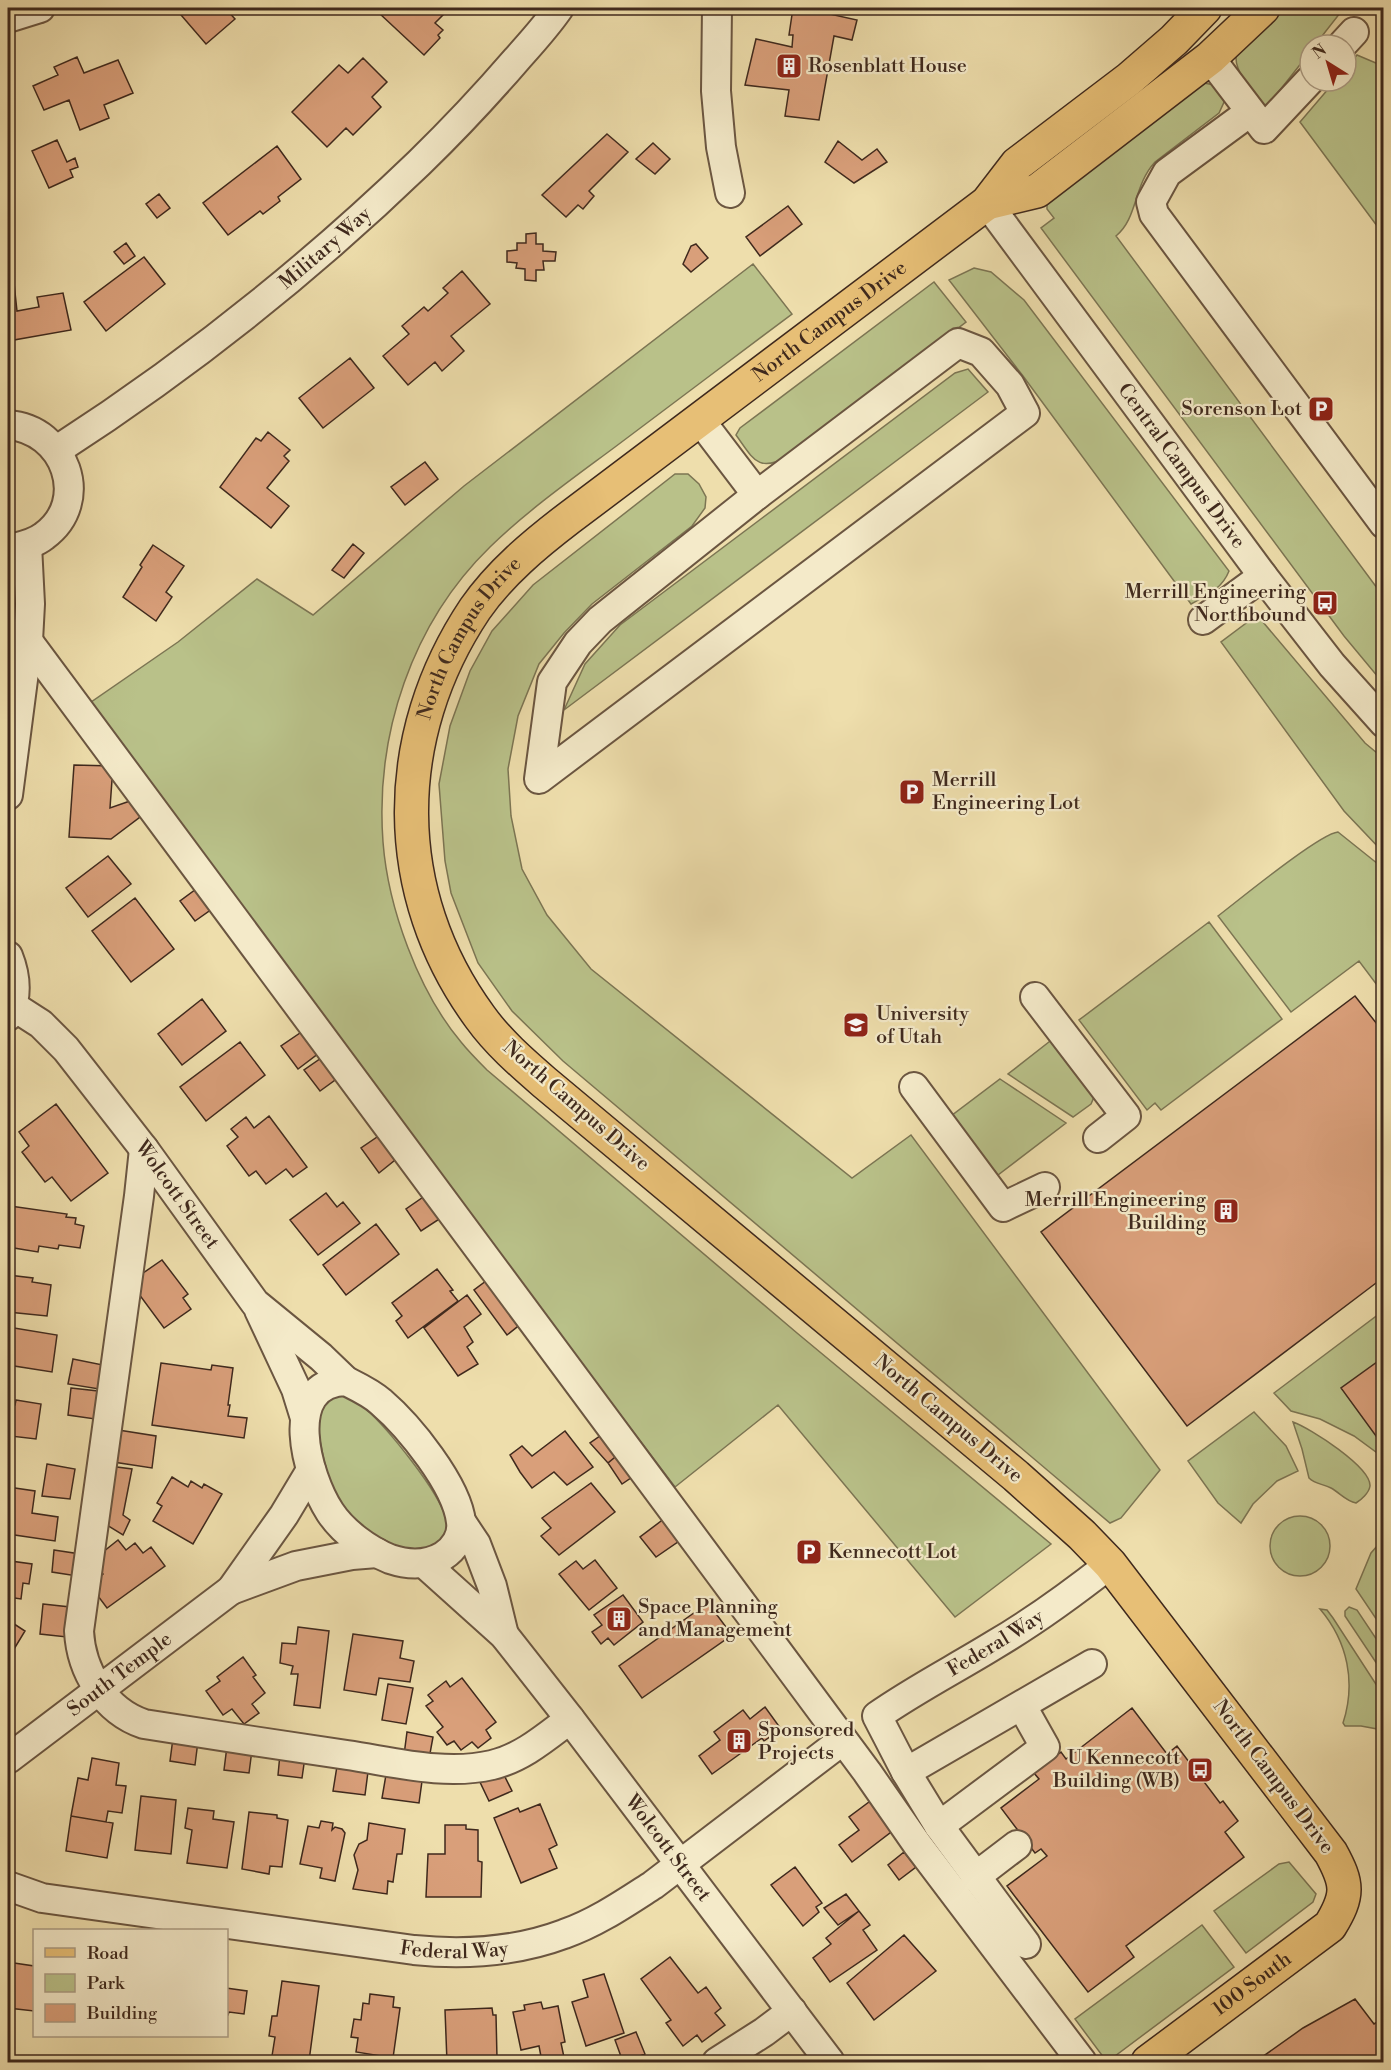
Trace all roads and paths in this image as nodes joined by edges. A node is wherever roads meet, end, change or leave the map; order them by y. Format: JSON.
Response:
{"nodes":[{"id":1,"x":40,"y":8,"type":"edge"},
{"id":2,"x":559,"y":8,"type":"edge"},
{"id":3,"x":717,"y":8,"type":"edge"},
{"id":4,"x":1205,"y":8,"type":"edge"},
{"id":5,"x":1263,"y":8,"type":"edge"},
{"id":6,"x":8,"y":18,"type":"edge"},
{"id":7,"x":1210,"y":58,"type":"junction"},
{"id":8,"x":1298,"y":93,"type":"edge"},
{"id":9,"x":1250,"y":112,"type":"junction"},
{"id":10,"x":730,"y":193,"type":"dead end"},
{"id":11,"x":987,"y":203,"type":"junction"},
{"id":12,"x":700,"y":420,"type":"junction"},
{"id":13,"x":8,"y":425,"type":"edge"},
{"id":14,"x":57,"y":450,"type":"junction"},
{"id":15,"x":757,"y":495,"type":"junction"},
{"id":16,"x":1383,"y":524,"type":"edge"},
{"id":17,"x":17,"y":547,"type":"edge"},
{"id":18,"x":1263,"y":576,"type":"junction"},
{"id":19,"x":1203,"y":620,"type":"dead end"},
{"id":20,"x":28,"y":641,"type":"junction"},
{"id":21,"x":1383,"y":723,"type":"edge"},
{"id":22,"x":8,"y":795,"type":"edge"},
{"id":23,"x":8,"y":956,"type":"edge"},
{"id":24,"x":1035,"y":997,"type":"dead end"},
{"id":25,"x":10,"y":1011,"type":"edge"},
{"id":26,"x":914,"y":1087,"type":"dead end"},
{"id":27,"x":1098,"y":1138,"type":"dead end"},
{"id":28,"x":144,"y":1149,"type":"junction"},
{"id":29,"x":1045,"y":1187,"type":"dead end"},
{"id":30,"x":255,"y":1303,"type":"junction"},
{"id":31,"x":346,"y":1381,"type":"junction"},
{"id":32,"x":305,"y":1418,"type":"junction"},
{"id":33,"x":311,"y":1470,"type":"junction"},
{"id":34,"x":462,"y":1523,"type":"junction"},
{"id":35,"x":377,"y":1553,"type":"junction"},
{"id":36,"x":425,"y":1564,"type":"junction"},
{"id":37,"x":1110,"y":1564,"type":"junction"},
{"id":38,"x":231,"y":1590,"type":"junction"},
{"id":39,"x":504,"y":1635,"type":"junction"},
{"id":40,"x":1092,"y":1664,"type":"dead end"},
{"id":41,"x":98,"y":1692,"type":"junction"},
{"id":42,"x":1022,"y":1706,"type":"junction"},
{"id":43,"x":570,"y":1719,"type":"junction"},
{"id":44,"x":843,"y":1740,"type":"junction"},
{"id":45,"x":8,"y":1759,"type":"edge"},
{"id":46,"x":906,"y":1772,"type":"junction"},
{"id":47,"x":939,"y":1826,"type":"junction"},
{"id":48,"x":1017,"y":1845,"type":"dead end"},
{"id":49,"x":679,"y":1864,"type":"junction"},
{"id":50,"x":975,"y":1877,"type":"junction"},
{"id":51,"x":8,"y":1886,"type":"edge"},
{"id":52,"x":1345,"y":1897,"type":"joint"},
{"id":53,"x":1026,"y":1944,"type":"dead end"},
{"id":54,"x":792,"y":2011,"type":"junction"},
{"id":55,"x":717,"y":2062,"type":"edge"},
{"id":56,"x":830,"y":2062,"type":"edge"},
{"id":57,"x":1082,"y":2062,"type":"edge"},
{"id":58,"x":1148,"y":2062,"type":"edge"}],
"edges":[{"from":1,"to":6,"type":"street"},
{"from":2,"to":14,"type":"street","name":"Military Way"},
{"from":3,"to":10,"type":"street"},
{"from":4,"to":11,"type":"main road","name":"North Campus Drive"},
{"from":5,"to":7,"type":"main road","name":"North Campus Drive"},
{"from":7,"to":9,"type":"street"},
{"from":7,"to":11,"type":"main road","name":"North Campus Drive"},
{"from":8,"to":9,"type":"street"},
{"from":9,"to":16,"type":"street"},
{"from":11,"to":12,"type":"main road","name":"North Campus Drive"},
{"from":11,"to":18,"type":"street","name":"Central Campus Drive"},
{"from":12,"to":15,"type":"street"},
{"from":12,"to":37,"type":"main road","name":"North Campus Drive"},
{"from":13,"to":14,"type":"street"},
{"from":14,"to":17,"type":"street"},
{"from":15,"to":15,"type":"street"},
{"from":17,"to":20,"type":"street"},
{"from":18,"to":19,"type":"street"},
{"from":18,"to":21,"type":"street","name":"Central Campus Drive"},
{"from":20,"to":22,"type":"street"},
{"from":20,"to":44,"type":"street"},
{"from":23,"to":25,"type":"street"},
{"from":24,"to":27,"type":"street"},
{"from":25,"to":28,"type":"street","name":"Wolcott Street"},
{"from":26,"to":29,"type":"street"},
{"from":28,"to":30,"type":"street","name":"Wolcott Street"},
{"from":28,"to":41,"type":"street"},
{"from":30,"to":31,"type":"street","name":"Wolcott Street"},
{"from":30,"to":32,"type":"street"},
{"from":31,"to":32,"type":"street"},
{"from":31,"to":34,"type":"street","name":"Wolcott Street"},
{"from":32,"to":33,"type":"street"},
{"from":33,"to":35,"type":"street"},
{"from":33,"to":38,"type":"street","name":"South Temple"},
{"from":34,"to":36,"type":"street"},
{"from":34,"to":39,"type":"street","name":"Wolcott Street"},
{"from":35,"to":36,"type":"street"},
{"from":35,"to":38,"type":"street","name":"South Temple"},
{"from":36,"to":39,"type":"street","name":"Wolcott Street"},
{"from":37,"to":46,"type":"street","name":"Federal Way"},
{"from":37,"to":52,"type":"main road","name":"North Campus Drive"},
{"from":38,"to":41,"type":"street","name":"South Temple"},
{"from":39,"to":43,"type":"street","name":"Wolcott Street"},
{"from":40,"to":42,"type":"street"},
{"from":41,"to":43,"type":"street"},
{"from":41,"to":45,"type":"street","name":"South Temple"},
{"from":42,"to":46,"type":"street"},
{"from":42,"to":47,"type":"street"},
{"from":43,"to":49,"type":"street","name":"Wolcott Street"},
{"from":44,"to":49,"type":"street","name":"Federal Way"},
{"from":44,"to":57,"type":"street"},
{"from":46,"to":47,"type":"street"},
{"from":47,"to":50,"type":"street"},
{"from":48,"to":50,"type":"street"},
{"from":49,"to":51,"type":"street","name":"Federal Way"},
{"from":49,"to":54,"type":"street","name":"Wolcott Street"},
{"from":50,"to":53,"type":"street"},
{"from":52,"to":58,"type":"main road","name":"100 South"},
{"from":54,"to":55,"type":"street"},
{"from":54,"to":56,"type":"street","name":"Wolcott Street"}]}
